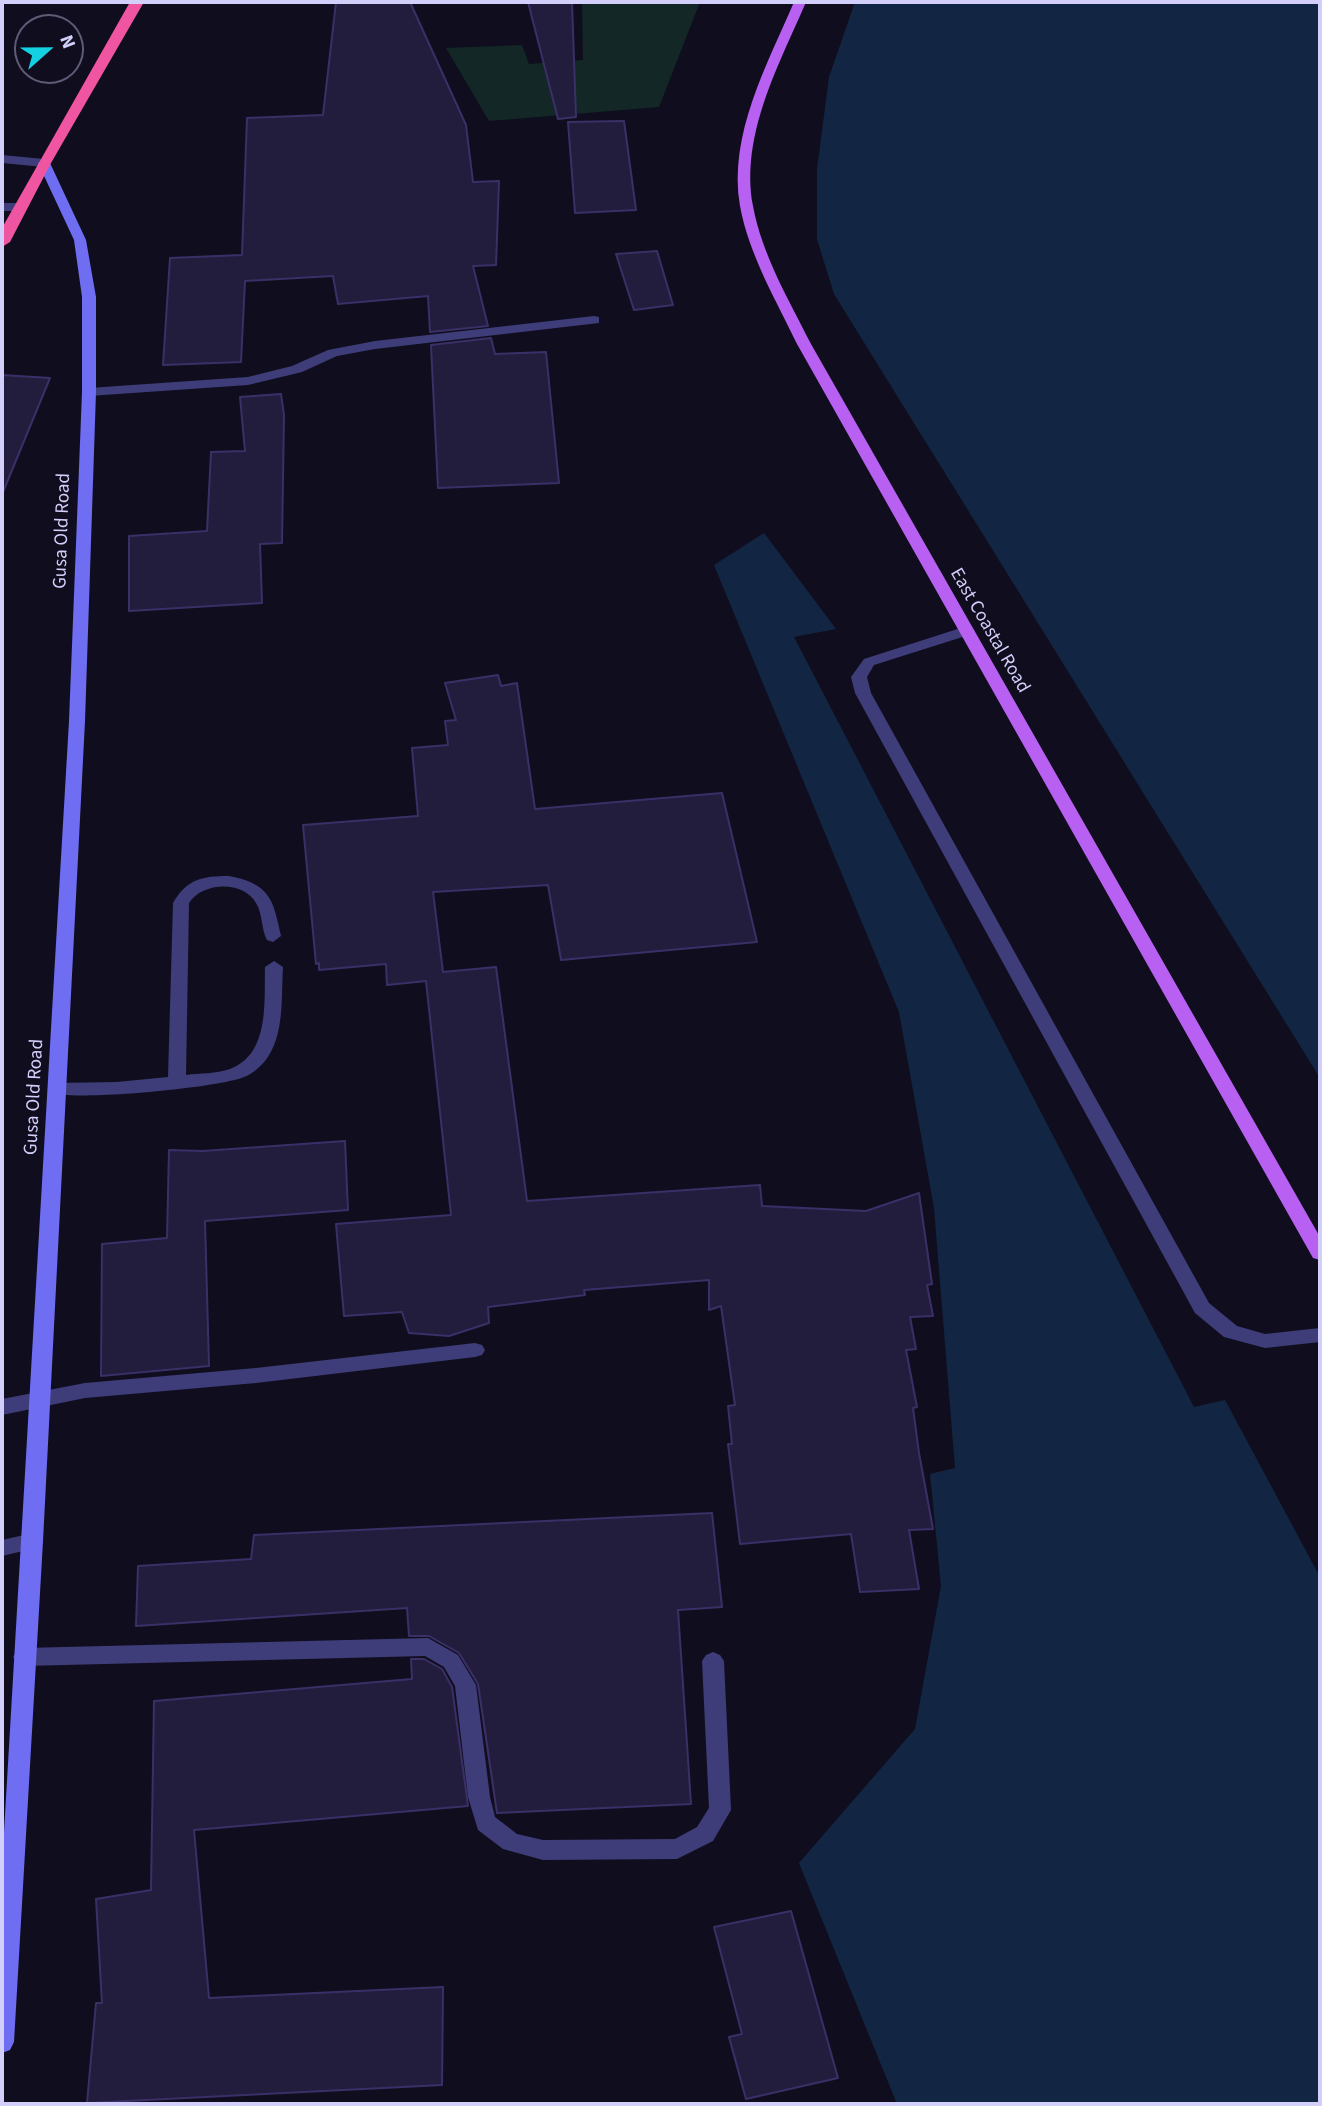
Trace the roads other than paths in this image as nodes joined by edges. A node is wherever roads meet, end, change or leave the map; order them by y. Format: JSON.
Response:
{"nodes":[{"id":1,"x":137,"y":2,"type":"edge"},
{"id":2,"x":800,"y":2,"type":"edge"},
{"id":3,"x":2,"y":159,"type":"edge"},
{"id":4,"x":44,"y":163,"type":"junction"},
{"id":5,"x":2,"y":207,"type":"edge"},
{"id":6,"x":20,"y":207,"type":"junction"},
{"id":7,"x":2,"y":242,"type":"edge"},
{"id":8,"x":594,"y":320,"type":"dead end"},
{"id":9,"x":89,"y":392,"type":"junction"},
{"id":10,"x":967,"y":631,"type":"junction"},
{"id":11,"x":273,"y":936,"type":"dead end"},
{"id":12,"x":274,"y":967,"type":"dead end"},
{"id":13,"x":177,"y":1082,"type":"junction"},
{"id":14,"x":57,"y":1089,"type":"junction"},
{"id":15,"x":1320,"y":1253,"type":"edge"},
{"id":16,"x":1320,"y":1335,"type":"edge"},
{"id":17,"x":475,"y":1350,"type":"dead end"},
{"id":18,"x":40,"y":1396,"type":"junction"},
{"id":19,"x":2,"y":1407,"type":"edge"},
{"id":20,"x":33,"y":1541,"type":"junction"},
{"id":21,"x":2,"y":1548,"type":"edge"},
{"id":22,"x":24,"y":1657,"type":"junction"},
{"id":23,"x":713,"y":1661,"type":"dead end"},
{"id":24,"x":2,"y":2042,"type":"edge"}],
"edges":[{"from":1,"to":4,"type":"highway"},
{"from":2,"to":10,"type":"main road","name":"East Coastal Road"},
{"from":3,"to":4,"type":"street"},
{"from":4,"to":6,"type":"highway"},
{"from":4,"to":9,"type":"street","name":"Gusa Old Road"},
{"from":5,"to":6,"type":"street"},
{"from":6,"to":7,"type":"highway"},
{"from":8,"to":9,"type":"street"},
{"from":9,"to":14,"type":"street","name":"Gusa Old Road"},
{"from":10,"to":15,"type":"main road","name":"East Coastal Road"},
{"from":10,"to":16,"type":"street"},
{"from":11,"to":13,"type":"street"},
{"from":12,"to":13,"type":"street"},
{"from":13,"to":14,"type":"street"},
{"from":14,"to":18,"type":"street","name":"Gusa Old Road"},
{"from":17,"to":18,"type":"street"},
{"from":18,"to":19,"type":"street"},
{"from":18,"to":20,"type":"street","name":"Gusa Old Road"},
{"from":20,"to":21,"type":"street"},
{"from":20,"to":22,"type":"street","name":"Gusa Old Road"},
{"from":22,"to":23,"type":"street"},
{"from":22,"to":24,"type":"street","name":"Gusa Old Road"}]}
